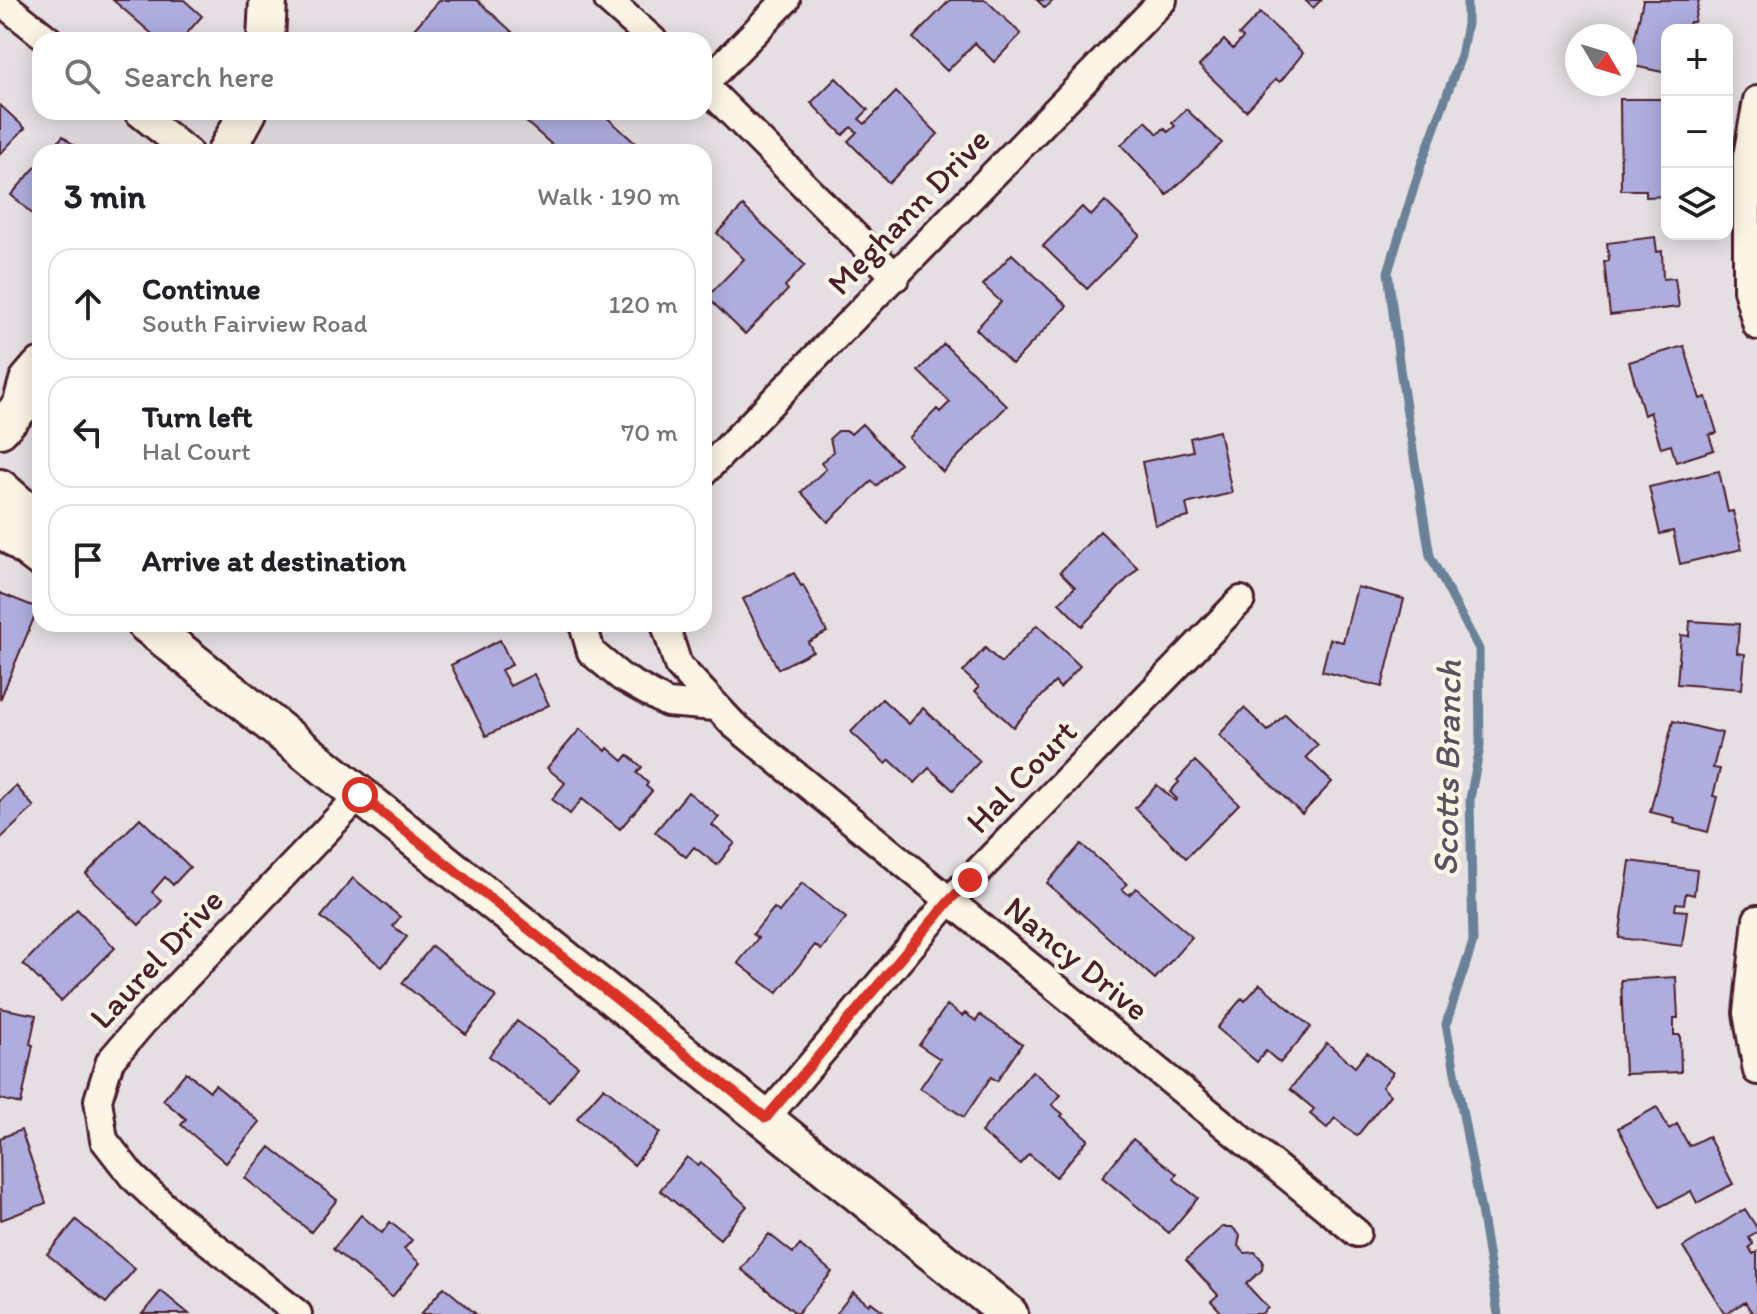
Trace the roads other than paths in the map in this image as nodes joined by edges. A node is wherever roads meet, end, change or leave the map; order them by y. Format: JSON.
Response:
{"nodes":[{"id":1,"x":268,"y":0,"type":"edge"},
{"id":2,"x":608,"y":0,"type":"edge"},
{"id":3,"x":786,"y":0,"type":"edge"},
{"id":4,"x":1163,"y":0,"type":"edge"},
{"id":5,"x":0,"y":1,"type":"edge"},
{"id":6,"x":39,"y":32,"type":"edge"},
{"id":7,"x":266,"y":32,"type":"edge"},
{"id":8,"x":644,"y":32,"type":"edge"},
{"id":9,"x":712,"y":76,"type":"edge"},
{"id":10,"x":712,"y":92,"type":"edge"},
{"id":11,"x":1757,"y":100,"type":"edge"},
{"id":12,"x":148,"y":120,"type":"edge"},
{"id":13,"x":244,"y":120,"type":"edge"},
{"id":14,"x":178,"y":144,"type":"edge"},
{"id":15,"x":230,"y":144,"type":"edge"},
{"id":16,"x":896,"y":277,"type":"junction"},
{"id":17,"x":1757,"y":326,"type":"edge"},
{"id":18,"x":23,"y":379,"type":"edge"},
{"id":19,"x":0,"y":429,"type":"edge"},
{"id":20,"x":712,"y":464,"type":"edge"},
{"id":21,"x":0,"y":488,"type":"edge"},
{"id":22,"x":32,"y":516,"type":"edge"},
{"id":23,"x":0,"y":527,"type":"edge"},
{"id":24,"x":32,"y":552,"type":"edge"},
{"id":25,"x":1241,"y":600,"type":"dead end"},
{"id":26,"x":156,"y":632,"type":"edge"},
{"id":27,"x":585,"y":632,"type":"edge"},
{"id":28,"x":668,"y":632,"type":"edge"},
{"id":29,"x":715,"y":707,"type":"junction"},
{"id":30,"x":360,"y":795,"type":"junction"},
{"id":31,"x":949,"y":901,"type":"junction"},
{"id":32,"x":1757,"y":919,"type":"edge"},
{"id":33,"x":1757,"y":1071,"type":"edge"},
{"id":34,"x":766,"y":1118,"type":"junction"},
{"id":35,"x":1357,"y":1233,"type":"dead end"},
{"id":36,"x":298,"y":1314,"type":"edge"},
{"id":37,"x":1009,"y":1314,"type":"edge"}],
"edges":[{"from":1,"to":7,"type":"street"},
{"from":2,"to":8,"type":"street"},
{"from":3,"to":9,"type":"street"},
{"from":4,"to":16,"type":"street","name":"Meghann Drive"},
{"from":5,"to":6,"type":"street"},
{"from":10,"to":16,"type":"street"},
{"from":11,"to":17,"type":"street"},
{"from":12,"to":14,"type":"street"},
{"from":13,"to":15,"type":"street"},
{"from":16,"to":20,"type":"street","name":"Meghann Drive"},
{"from":18,"to":19,"type":"street"},
{"from":21,"to":22,"type":"street"},
{"from":23,"to":24,"type":"street"},
{"from":25,"to":31,"type":"street","name":"Hal Court"},
{"from":26,"to":30,"type":"street"},
{"from":27,"to":29,"type":"street"},
{"from":28,"to":29,"type":"street","name":"Nancy Drive"},
{"from":29,"to":31,"type":"street","name":"Nancy Drive"},
{"from":30,"to":34,"type":"street"},
{"from":30,"to":36,"type":"street","name":"Laurel Drive"},
{"from":31,"to":34,"type":"street","name":"Hal Court"},
{"from":31,"to":35,"type":"street","name":"Nancy Drive"},
{"from":32,"to":33,"type":"street"},
{"from":34,"to":37,"type":"street"}]}
